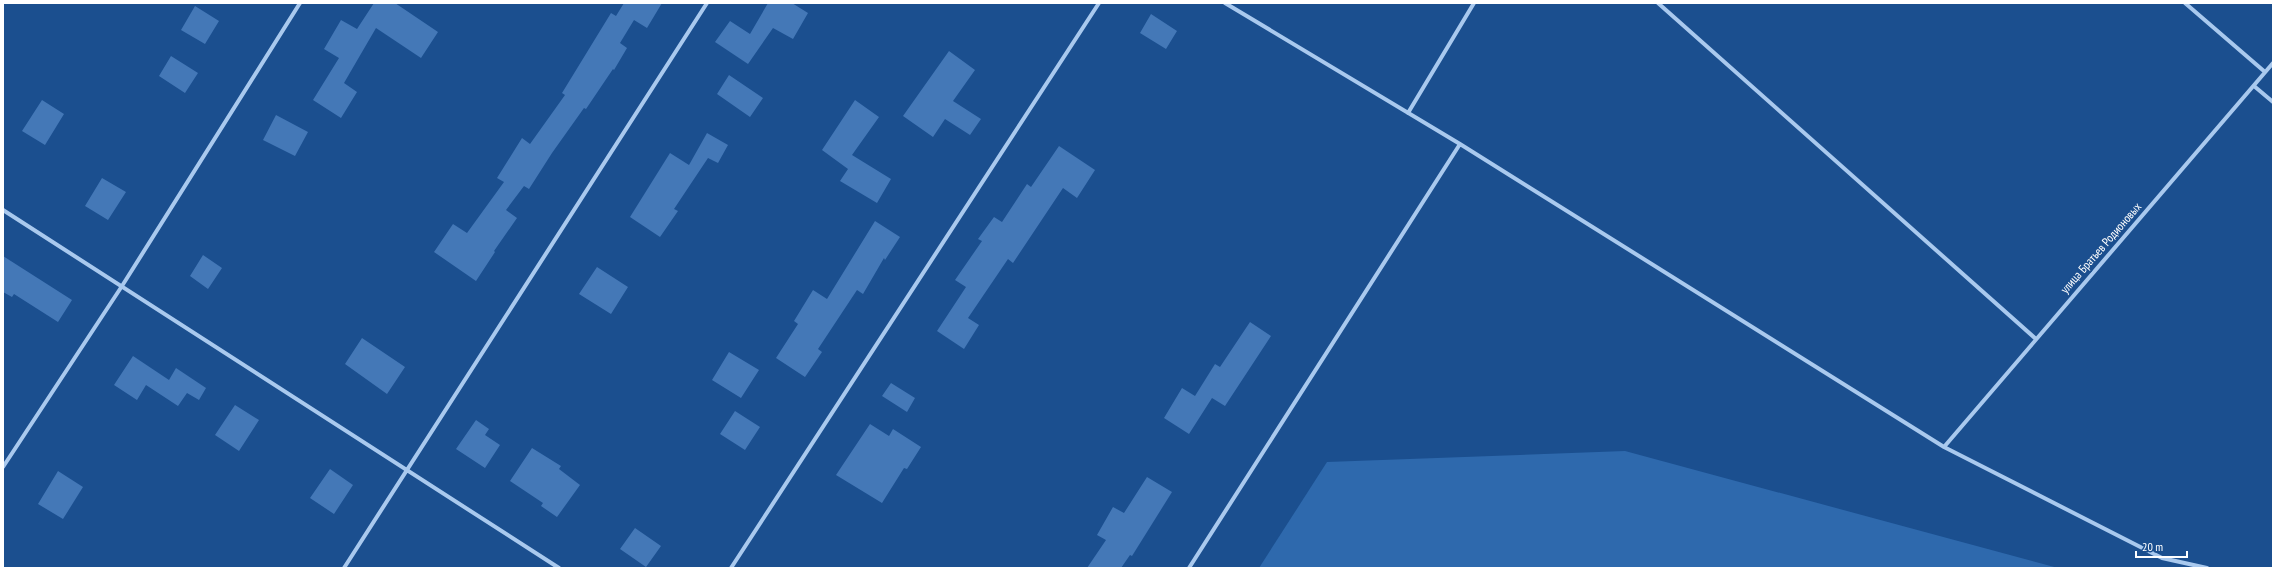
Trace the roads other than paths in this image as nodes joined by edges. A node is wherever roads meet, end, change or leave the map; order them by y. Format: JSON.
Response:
{"nodes":[{"id":1,"x":300,"y":3,"type":"edge"},
{"id":2,"x":707,"y":3,"type":"edge"},
{"id":3,"x":1099,"y":3,"type":"edge"},
{"id":4,"x":1225,"y":3,"type":"edge"},
{"id":5,"x":1474,"y":3,"type":"edge"},
{"id":6,"x":1658,"y":3,"type":"edge"},
{"id":7,"x":2185,"y":3,"type":"edge"},
{"id":8,"x":2273,"y":63,"type":"edge"},
{"id":9,"x":2265,"y":72,"type":"junction"},
{"id":10,"x":2254,"y":86,"type":"junction"},
{"id":11,"x":2273,"y":102,"type":"edge"},
{"id":12,"x":1408,"y":113,"type":"junction"},
{"id":13,"x":1460,"y":144,"type":"junction"},
{"id":14,"x":3,"y":210,"type":"edge"},
{"id":15,"x":122,"y":286,"type":"junction"},
{"id":16,"x":2036,"y":339,"type":"junction"},
{"id":17,"x":1944,"y":447,"type":"junction"},
{"id":18,"x":3,"y":467,"type":"edge"},
{"id":19,"x":406,"y":469,"type":"junction"},
{"id":20,"x":344,"y":568,"type":"edge"},
{"id":21,"x":559,"y":568,"type":"edge"},
{"id":22,"x":731,"y":568,"type":"edge"},
{"id":23,"x":1189,"y":568,"type":"edge"},
{"id":24,"x":2207,"y":568,"type":"edge"}],
"edges":[{"from":1,"to":15,"type":"street"},
{"from":2,"to":19,"type":"street"},
{"from":3,"to":22,"type":"street"},
{"from":4,"to":12,"type":"street"},
{"from":5,"to":12,"type":"street"},
{"from":6,"to":16,"type":"street"},
{"from":7,"to":9,"type":"street"},
{"from":8,"to":9,"type":"street","name":"улица Братьев Родионовых"},
{"from":9,"to":10,"type":"street","name":"улица Братьев Родионовых"},
{"from":10,"to":11,"type":"street"},
{"from":10,"to":16,"type":"street","name":"улица Братьев Родионовых"},
{"from":12,"to":13,"type":"street"},
{"from":13,"to":17,"type":"street"},
{"from":13,"to":23,"type":"street"},
{"from":14,"to":15,"type":"street"},
{"from":15,"to":18,"type":"street"},
{"from":15,"to":19,"type":"street"},
{"from":16,"to":17,"type":"street","name":"улица Братьев Родионовых"},
{"from":17,"to":24,"type":"street"},
{"from":19,"to":20,"type":"street"},
{"from":19,"to":21,"type":"street"}]}
